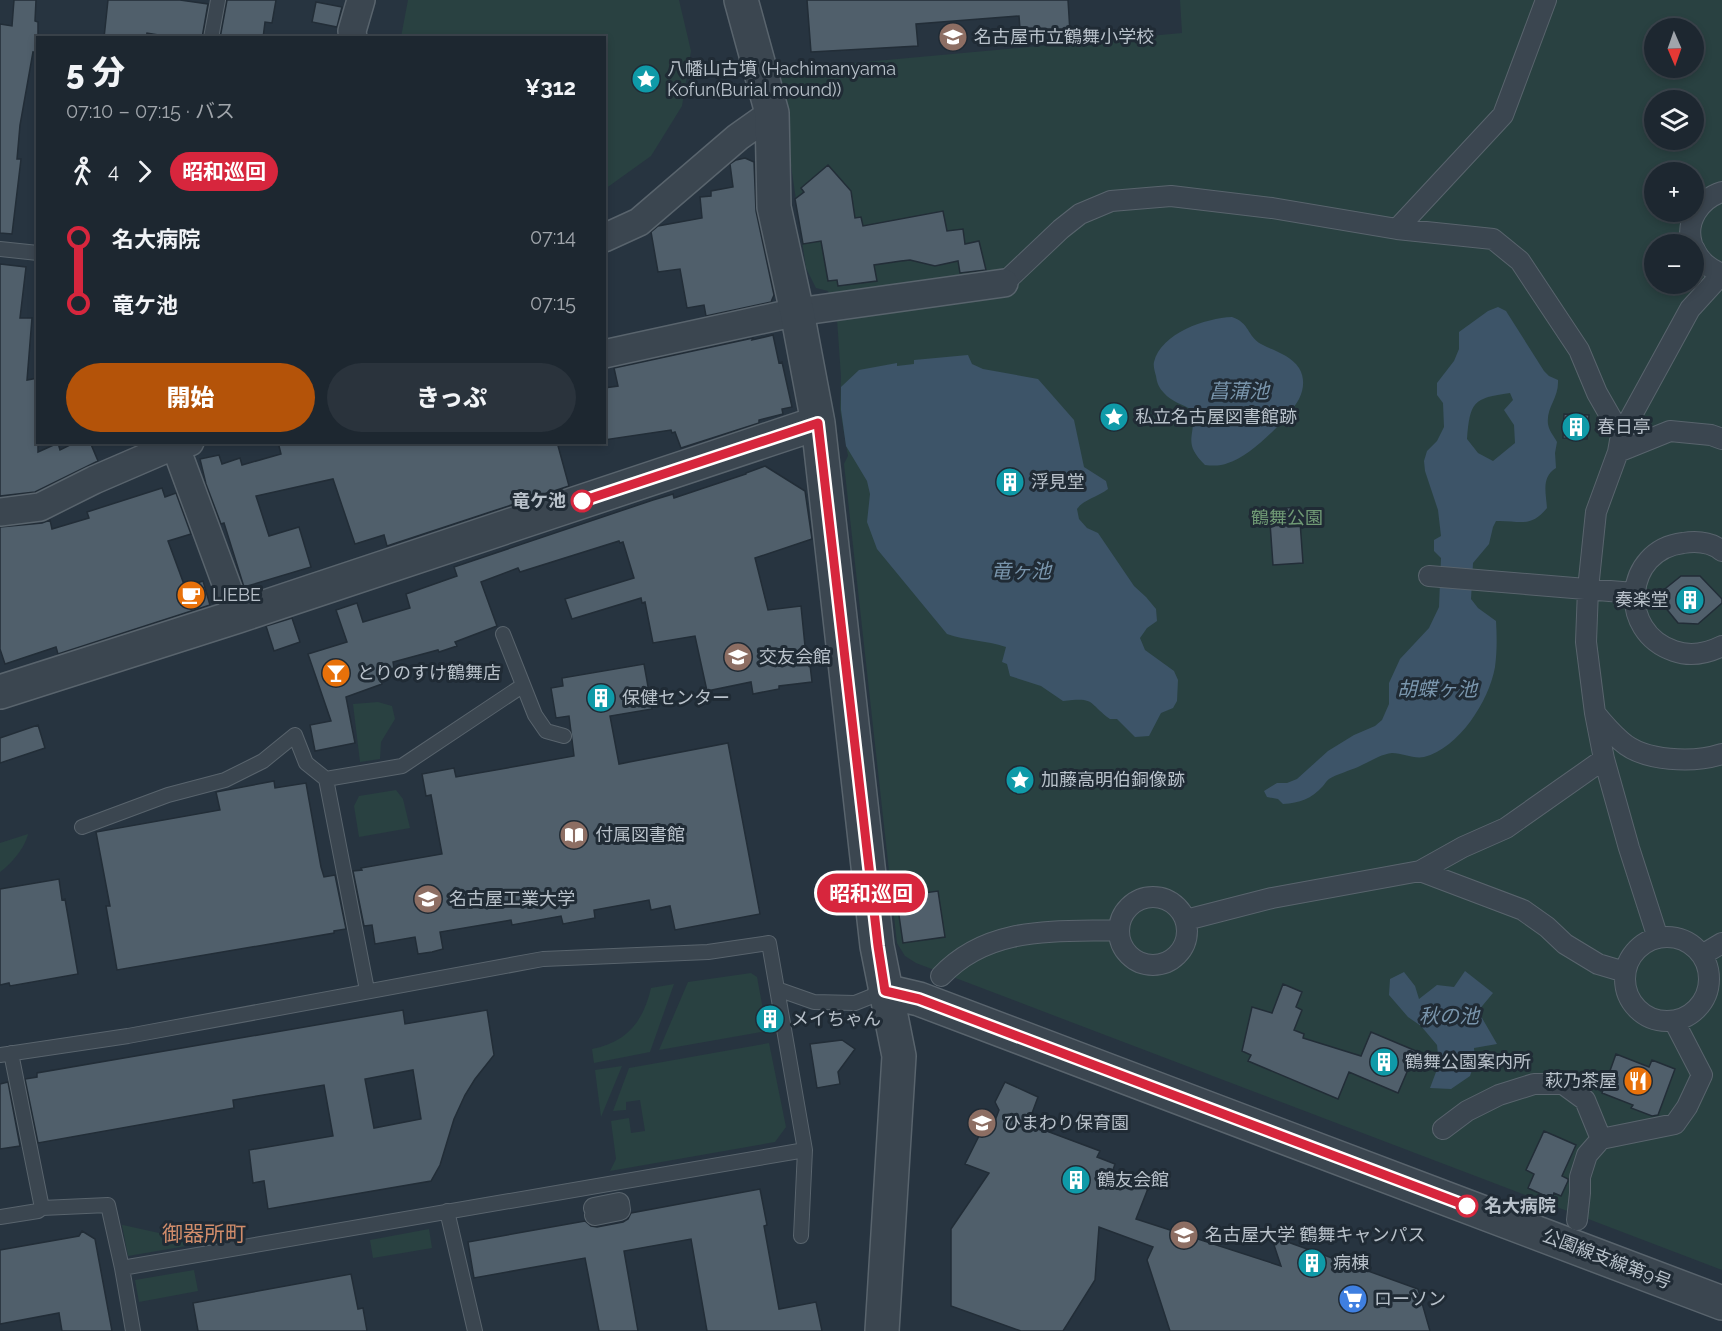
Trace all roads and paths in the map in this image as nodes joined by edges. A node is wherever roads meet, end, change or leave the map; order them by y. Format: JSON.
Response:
{"nodes":[{"id":1,"x":218,"y":0,"type":"edge"},
{"id":2,"x":361,"y":0,"type":"edge"},
{"id":3,"x":741,"y":0,"type":"edge"},
{"id":4,"x":1546,"y":0,"type":"edge"},
{"id":5,"x":211,"y":36,"type":"edge"},
{"id":6,"x":352,"y":36,"type":"edge"},
{"id":7,"x":772,"y":113,"type":"junction"},
{"id":8,"x":1722,"y":192,"type":"edge"},
{"id":9,"x":1397,"y":229,"type":"junction"},
{"id":10,"x":1691,"y":234,"type":"edge"},
{"id":11,"x":606,"y":237,"type":"edge"},
{"id":12,"x":0,"y":249,"type":"edge"},
{"id":13,"x":36,"y":253,"type":"edge"},
{"id":14,"x":1704,"y":264,"type":"edge"},
{"id":15,"x":1722,"y":274,"type":"edge"},
{"id":16,"x":1005,"y":283,"type":"joint"},
{"id":17,"x":797,"y":312,"type":"junction"},
{"id":18,"x":606,"y":354,"type":"edge"},
{"id":19,"x":818,"y":423,"type":"junction"},
{"id":20,"x":1722,"y":439,"type":"edge"},
{"id":21,"x":180,"y":444,"type":"edge"},
{"id":22,"x":1620,"y":444,"type":"junction"},
{"id":23,"x":0,"y":512,"type":"edge"},
{"id":24,"x":1722,"y":551,"type":"edge"},
{"id":25,"x":1430,"y":576,"type":"dead end"},
{"id":26,"x":1588,"y":589,"type":"junction"},
{"id":27,"x":1634,"y":594,"type":"junction"},
{"id":28,"x":237,"y":616,"type":"junction"},
{"id":29,"x":503,"y":634,"type":"dead end"},
{"id":30,"x":1722,"y":646,"type":"edge"},
{"id":31,"x":522,"y":686,"type":"junction"},
{"id":32,"x":0,"y":692,"type":"edge"},
{"id":33,"x":1595,"y":713,"type":"junction"},
{"id":34,"x":564,"y":736,"type":"dead end"},
{"id":35,"x":1722,"y":754,"type":"edge"},
{"id":36,"x":1604,"y":759,"type":"junction"},
{"id":37,"x":326,"y":779,"type":"junction"},
{"id":38,"x":82,"y":827,"type":"dead end"},
{"id":39,"x":1420,"y":870,"type":"junction"},
{"id":40,"x":1186,"y":920,"type":"junction"},
{"id":41,"x":1119,"y":930,"type":"junction"},
{"id":42,"x":1658,"y":938,"type":"junction"},
{"id":43,"x":1722,"y":943,"type":"edge"},
{"id":44,"x":1702,"y":955,"type":"junction"},
{"id":45,"x":1625,"y":972,"type":"junction"},
{"id":46,"x":941,"y":976,"type":"dead end"},
{"id":47,"x":777,"y":989,"type":"junction"},
{"id":48,"x":367,"y":990,"type":"junction"},
{"id":49,"x":885,"y":991,"type":"junction"},
{"id":50,"x":1674,"y":1021,"type":"junction"},
{"id":51,"x":6,"y":1054,"type":"edge"},
{"id":52,"x":1443,"y":1129,"type":"dead end"},
{"id":53,"x":1601,"y":1139,"type":"junction"},
{"id":54,"x":805,"y":1150,"type":"junction"},
{"id":55,"x":42,"y":1208,"type":"junction"},
{"id":56,"x":447,"y":1211,"type":"junction"},
{"id":57,"x":0,"y":1217,"type":"edge"},
{"id":58,"x":1577,"y":1220,"type":"dead end"},
{"id":59,"x":801,"y":1236,"type":"dead end"},
{"id":60,"x":122,"y":1268,"type":"junction"},
{"id":61,"x":1722,"y":1303,"type":"edge"},
{"id":62,"x":133,"y":1331,"type":"edge"},
{"id":63,"x":475,"y":1331,"type":"edge"},
{"id":64,"x":882,"y":1331,"type":"edge"}],
"edges":[{"from":1,"to":5,"type":"lane"},
{"from":2,"to":6,"type":"street"},
{"from":3,"to":7,"type":"street"},
{"from":4,"to":9,"type":"street"},
{"from":7,"to":11,"type":"street"},
{"from":7,"to":17,"type":"street"},
{"from":8,"to":10,"type":"street"},
{"from":9,"to":16,"type":"street"},
{"from":9,"to":22,"type":"street"},
{"from":12,"to":13,"type":"lane"},
{"from":14,"to":15,"type":"street"},
{"from":15,"to":22,"type":"street"},
{"from":16,"to":17,"type":"street"},
{"from":17,"to":18,"type":"street"},
{"from":17,"to":19,"type":"street"},
{"from":19,"to":28,"type":"street"},
{"from":19,"to":49,"type":"street"},
{"from":20,"to":22,"type":"street"},
{"from":21,"to":23,"type":"street"},
{"from":21,"to":28,"type":"street"},
{"from":22,"to":26,"type":"street"},
{"from":24,"to":27,"type":"street"},
{"from":25,"to":26,"type":"street"},
{"from":26,"to":27,"type":"street"},
{"from":26,"to":33,"type":"street"},
{"from":27,"to":30,"type":"street"},
{"from":28,"to":32,"type":"street"},
{"from":29,"to":31,"type":"lane"},
{"from":31,"to":34,"type":"lane"},
{"from":31,"to":37,"type":"lane"},
{"from":33,"to":35,"type":"street"},
{"from":33,"to":36,"type":"street"},
{"from":36,"to":39,"type":"street"},
{"from":36,"to":42,"type":"street"},
{"from":37,"to":38,"type":"lane"},
{"from":37,"to":48,"type":"lane"},
{"from":39,"to":40,"type":"street"},
{"from":39,"to":45,"type":"street"},
{"from":40,"to":41,"type":"street"},
{"from":40,"to":41,"type":"street"},
{"from":41,"to":46,"type":"street"},
{"from":42,"to":44,"type":"street"},
{"from":42,"to":45,"type":"street"},
{"from":43,"to":44,"type":"street"},
{"from":44,"to":50,"type":"street"},
{"from":45,"to":50,"type":"street"},
{"from":47,"to":48,"type":"lane"},
{"from":47,"to":49,"type":"lane"},
{"from":47,"to":54,"type":"lane"},
{"from":48,"to":51,"type":"lane"},
{"from":49,"to":61,"type":"street","name":"公園線支線第9号"},
{"from":49,"to":64,"type":"street"},
{"from":50,"to":53,"type":"street"},
{"from":51,"to":55,"type":"lane"},
{"from":52,"to":53,"type":"street"},
{"from":53,"to":58,"type":"street"},
{"from":54,"to":56,"type":"lane"},
{"from":54,"to":59,"type":"lane"},
{"from":55,"to":57,"type":"lane"},
{"from":55,"to":60,"type":"lane"},
{"from":56,"to":60,"type":"lane"},
{"from":56,"to":63,"type":"lane"},
{"from":60,"to":62,"type":"lane"}]}
